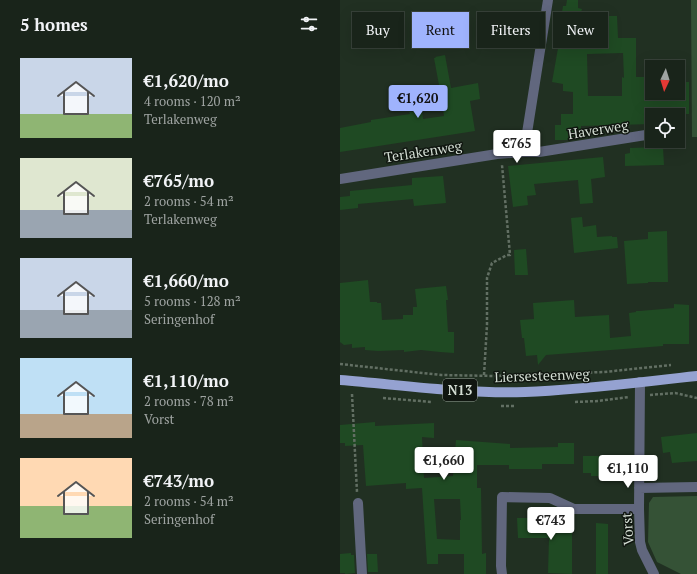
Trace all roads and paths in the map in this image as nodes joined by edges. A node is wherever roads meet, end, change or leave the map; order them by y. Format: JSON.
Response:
{"nodes":[{"id":1,"x":548,"y":0,"type":"edge"},
{"id":2,"x":645,"y":135,"type":"edge"},
{"id":3,"x":524,"y":152,"type":"junction"},
{"id":4,"x":501,"y":154,"type":"junction"},
{"id":5,"x":340,"y":178,"type":"edge"},
{"id":6,"x":340,"y":364,"type":"edge"},
{"id":7,"x":675,"y":365,"type":"dead end"},
{"id":8,"x":484,"y":375,"type":"junction"},
{"id":9,"x":697,"y":376,"type":"edge"},
{"id":10,"x":340,"y":380,"type":"edge"},
{"id":11,"x":640,"y":382,"type":"junction"},
{"id":12,"x":352,"y":394,"type":"dead end"},
{"id":13,"x":639,"y":396,"type":"junction"},
{"id":14,"x":697,"y":398,"type":"edge"},
{"id":15,"x":697,"y":487,"type":"edge"},
{"id":16,"x":639,"y":488,"type":"junction"},
{"id":17,"x":358,"y":503,"type":"joint"},
{"id":18,"x":639,"y":509,"type":"junction"},
{"id":19,"x":362,"y":574,"type":"edge"},
{"id":20,"x":502,"y":574,"type":"edge"},
{"id":21,"x":654,"y":574,"type":"edge"}],
"edges":[{"from":1,"to":3,"type":"street"},
{"from":2,"to":3,"type":"street","name":"Haverweg"},
{"from":3,"to":4,"type":"street","name":"Terlakenweg"},
{"from":4,"to":5,"type":"street","name":"Terlakenweg"},
{"from":4,"to":8,"type":"path"},
{"from":6,"to":8,"type":"path"},
{"from":7,"to":8,"type":"path"},
{"from":9,"to":11,"type":"main road","name":"Liersesteenweg","number":"N13"},
{"from":10,"to":11,"type":"main road","name":"Liersesteenweg","number":"N13"},
{"from":11,"to":13,"type":"street","name":"Vorst"},
{"from":12,"to":17,"type":"path"},
{"from":13,"to":14,"type":"path"},
{"from":13,"to":16,"type":"street","name":"Vorst"},
{"from":15,"to":16,"type":"street"},
{"from":16,"to":18,"type":"street","name":"Vorst"},
{"from":17,"to":19,"type":"street"},
{"from":18,"to":20,"type":"street"},
{"from":18,"to":21,"type":"street","name":"Vorst"}]}
